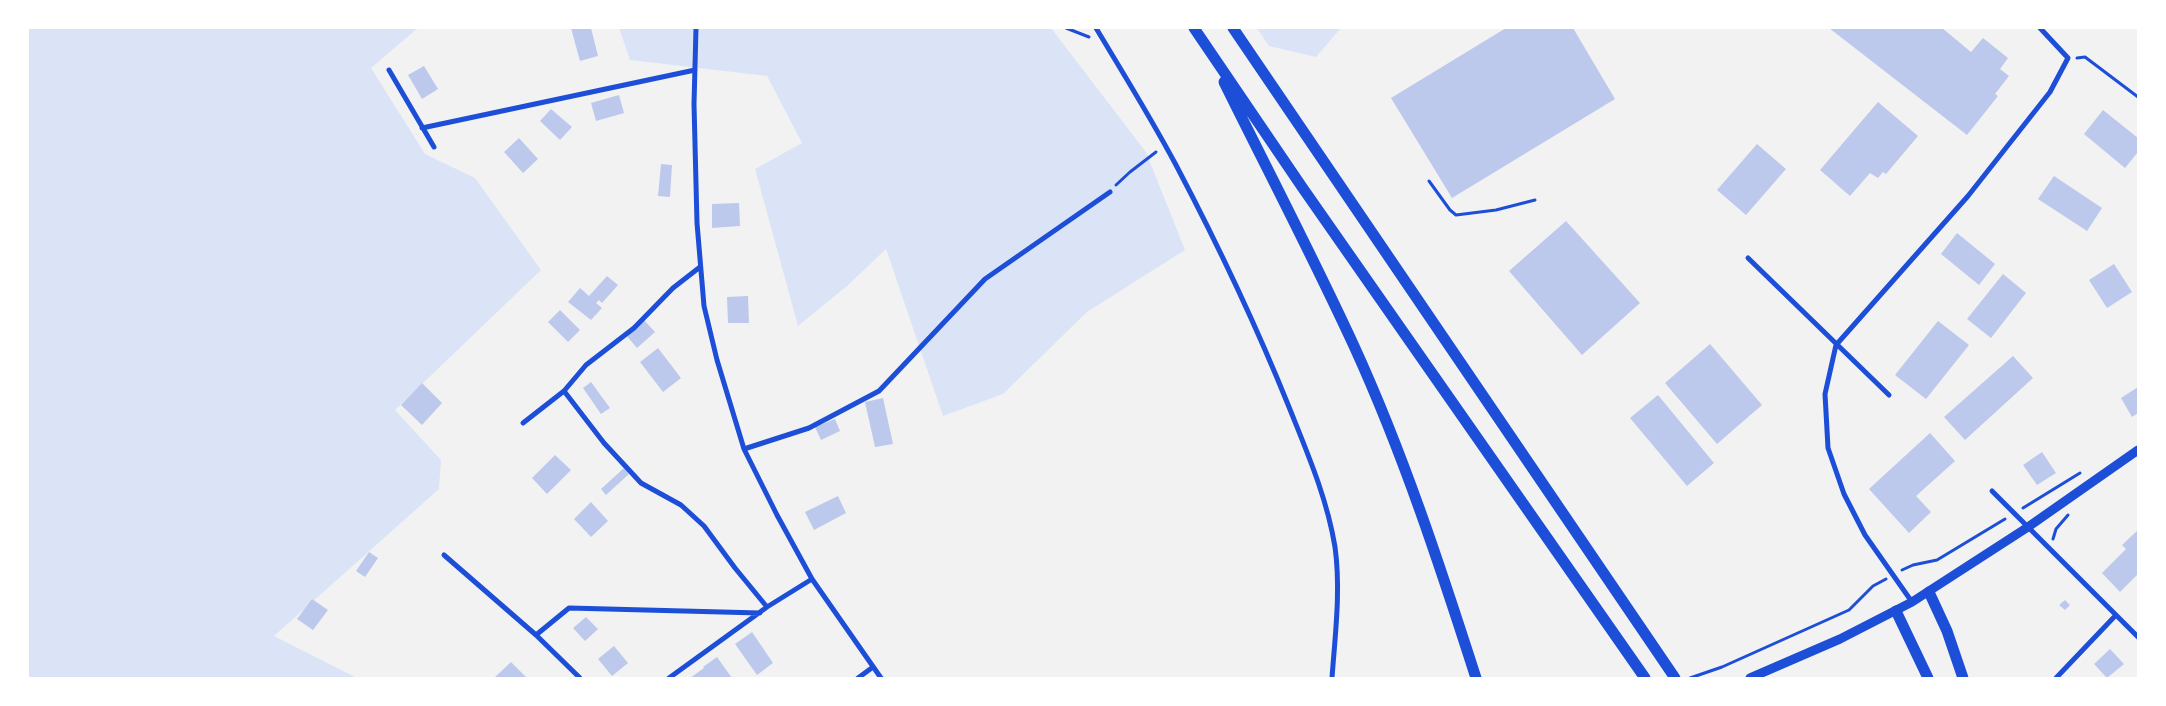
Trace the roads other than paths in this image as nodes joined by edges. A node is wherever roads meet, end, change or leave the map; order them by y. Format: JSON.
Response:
{"nodes":[{"id":1,"x":696,"y":28,"type":"edge"},
{"id":2,"x":1096,"y":28,"type":"edge"},
{"id":3,"x":1194,"y":28,"type":"edge"},
{"id":4,"x":1233,"y":28,"type":"edge"},
{"id":5,"x":2040,"y":28,"type":"edge"},
{"id":6,"x":1205,"y":44,"type":"junction"},
{"id":7,"x":388,"y":70,"type":"dead end"},
{"id":8,"x":695,"y":70,"type":"junction"},
{"id":9,"x":422,"y":128,"type":"junction"},
{"id":10,"x":434,"y":147,"type":"dead end"},
{"id":11,"x":1110,"y":192,"type":"road end"},
{"id":12,"x":1748,"y":258,"type":"dead end"},
{"id":13,"x":700,"y":267,"type":"junction"},
{"id":14,"x":1836,"y":345,"type":"junction"},
{"id":15,"x":564,"y":391,"type":"junction"},
{"id":16,"x":1889,"y":395,"type":"dead end"},
{"id":17,"x":523,"y":423,"type":"dead end"},
{"id":18,"x":744,"y":448,"type":"junction"},
{"id":19,"x":2138,"y":450,"type":"edge"},
{"id":20,"x":1992,"y":491,"type":"dead end"},
{"id":21,"x":2028,"y":527,"type":"junction"},
{"id":22,"x":444,"y":555,"type":"dead end"},
{"id":23,"x":812,"y":579,"type":"junction"},
{"id":24,"x":1929,"y":592,"type":"junction"},
{"id":25,"x":1912,"y":602,"type":"junction"},
{"id":26,"x":768,"y":607,"type":"junction"},
{"id":27,"x":1896,"y":611,"type":"junction"},
{"id":28,"x":760,"y":613,"type":"junction"},
{"id":29,"x":2116,"y":615,"type":"junction"},
{"id":30,"x":536,"y":635,"type":"junction"},
{"id":31,"x":2138,"y":637,"type":"edge"},
{"id":32,"x":872,"y":668,"type":"junction"},
{"id":33,"x":1643,"y":676,"type":"edge"},
{"id":34,"x":580,"y":678,"type":"edge"},
{"id":35,"x":669,"y":678,"type":"edge"},
{"id":36,"x":858,"y":678,"type":"edge"},
{"id":37,"x":882,"y":678,"type":"edge"},
{"id":38,"x":1332,"y":678,"type":"edge"},
{"id":39,"x":1476,"y":678,"type":"edge"},
{"id":40,"x":1675,"y":678,"type":"edge"},
{"id":41,"x":1750,"y":678,"type":"edge"},
{"id":42,"x":1928,"y":678,"type":"edge"},
{"id":43,"x":1963,"y":678,"type":"edge"},
{"id":44,"x":2056,"y":678,"type":"edge"}],
"edges":[{"from":1,"to":8,"type":"street"},
{"from":2,"to":38,"type":"street"},
{"from":3,"to":6,"type":"highway"},
{"from":4,"to":40,"type":"highway"},
{"from":5,"to":14,"type":"street"},
{"from":6,"to":33,"type":"highway"},
{"from":6,"to":39,"type":"highway"},
{"from":7,"to":9,"type":"street"},
{"from":8,"to":9,"type":"street"},
{"from":8,"to":13,"type":"street"},
{"from":9,"to":10,"type":"street"},
{"from":11,"to":18,"type":"street"},
{"from":12,"to":14,"type":"street"},
{"from":13,"to":15,"type":"street"},
{"from":13,"to":18,"type":"street"},
{"from":14,"to":16,"type":"street"},
{"from":14,"to":25,"type":"street"},
{"from":15,"to":17,"type":"street"},
{"from":15,"to":26,"type":"street"},
{"from":18,"to":23,"type":"street"},
{"from":19,"to":21,"type":"street"},
{"from":20,"to":21,"type":"street"},
{"from":21,"to":24,"type":"street"},
{"from":21,"to":29,"type":"street"},
{"from":22,"to":30,"type":"street"},
{"from":23,"to":26,"type":"street"},
{"from":23,"to":32,"type":"street"},
{"from":24,"to":25,"type":"street"},
{"from":24,"to":43,"type":"highway"},
{"from":25,"to":27,"type":"street"},
{"from":26,"to":28,"type":"street"},
{"from":27,"to":41,"type":"street"},
{"from":27,"to":42,"type":"highway"},
{"from":28,"to":30,"type":"street"},
{"from":28,"to":35,"type":"street"},
{"from":29,"to":31,"type":"street"},
{"from":29,"to":44,"type":"street"},
{"from":30,"to":34,"type":"street"},
{"from":32,"to":36,"type":"street"},
{"from":32,"to":37,"type":"street"}]}
